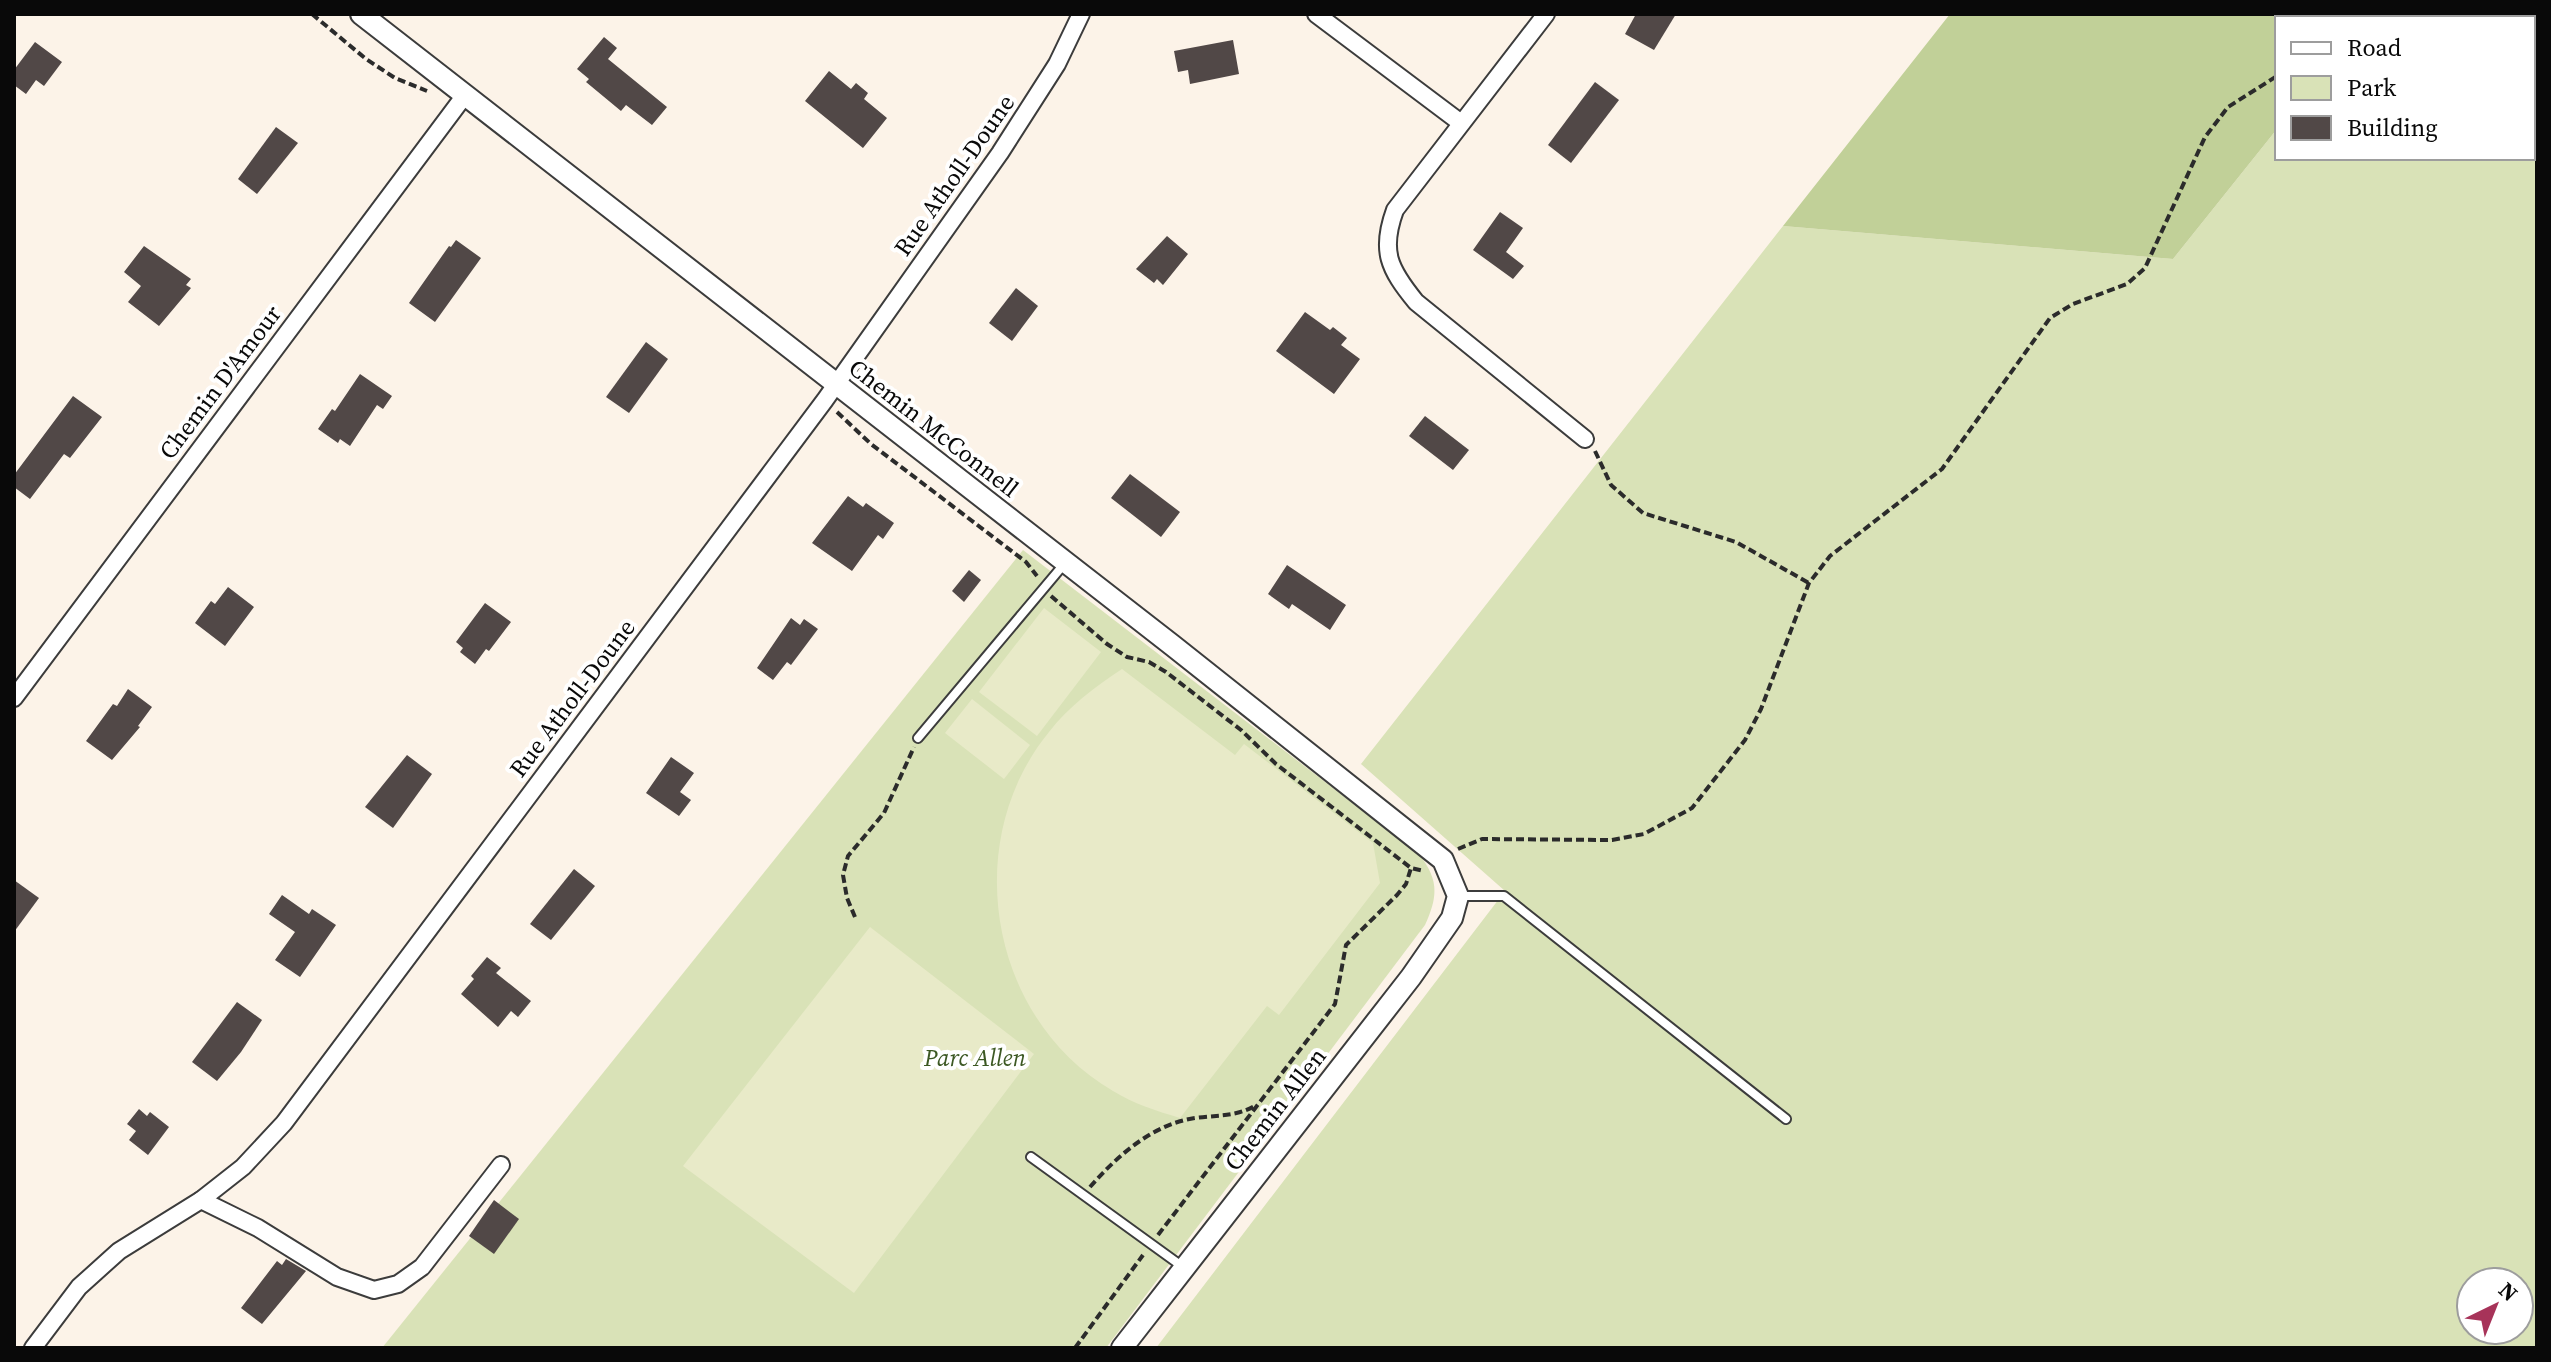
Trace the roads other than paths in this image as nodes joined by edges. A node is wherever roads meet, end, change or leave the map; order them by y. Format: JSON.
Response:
{"nodes":[{"id":1,"x":361,"y":14,"type":"edge"},
{"id":2,"x":1081,"y":14,"type":"edge"},
{"id":3,"x":1316,"y":14,"type":"edge"},
{"id":4,"x":1546,"y":14,"type":"edge"},
{"id":5,"x":460,"y":102,"type":"junction"},
{"id":6,"x":1461,"y":123,"type":"junction"},
{"id":7,"x":831,"y":392,"type":"junction"},
{"id":8,"x":1585,"y":439,"type":"road end"},
{"id":9,"x":1065,"y":563,"type":"junction"},
{"id":10,"x":14,"y":698,"type":"edge"},
{"id":11,"x":918,"y":738,"type":"road end"},
{"id":12,"x":1458,"y":896,"type":"junction"},
{"id":13,"x":1786,"y":1119,"type":"dead end"},
{"id":14,"x":1031,"y":1157,"type":"dead end"},
{"id":15,"x":501,"y":1165,"type":"dead end"},
{"id":16,"x":201,"y":1200,"type":"junction"},
{"id":17,"x":1184,"y":1267,"type":"junction"},
{"id":18,"x":33,"y":1348,"type":"edge"},
{"id":19,"x":1122,"y":1348,"type":"edge"}],
"edges":[{"from":1,"to":5,"type":"street","name":"Chemin McConnell"},
{"from":2,"to":7,"type":"street","name":"Rue Atholl-Doune"},
{"from":3,"to":6,"type":"street"},
{"from":4,"to":6,"type":"street"},
{"from":5,"to":7,"type":"street","name":"Chemin McConnell"},
{"from":5,"to":10,"type":"street","name":"Chemin D'Amour"},
{"from":6,"to":8,"type":"street"},
{"from":7,"to":9,"type":"street","name":"Chemin McConnell"},
{"from":7,"to":16,"type":"street","name":"Rue Atholl-Doune"},
{"from":9,"to":11,"type":"lane"},
{"from":9,"to":12,"type":"street","name":"Chemin McConnell"},
{"from":12,"to":13,"type":"lane"},
{"from":12,"to":17,"type":"street","name":"Chemin Allen"},
{"from":14,"to":17,"type":"lane"},
{"from":15,"to":16,"type":"street"},
{"from":16,"to":18,"type":"street","name":"Rue Atholl-Doune"},
{"from":17,"to":19,"type":"street","name":"Chemin Allen"}]}
